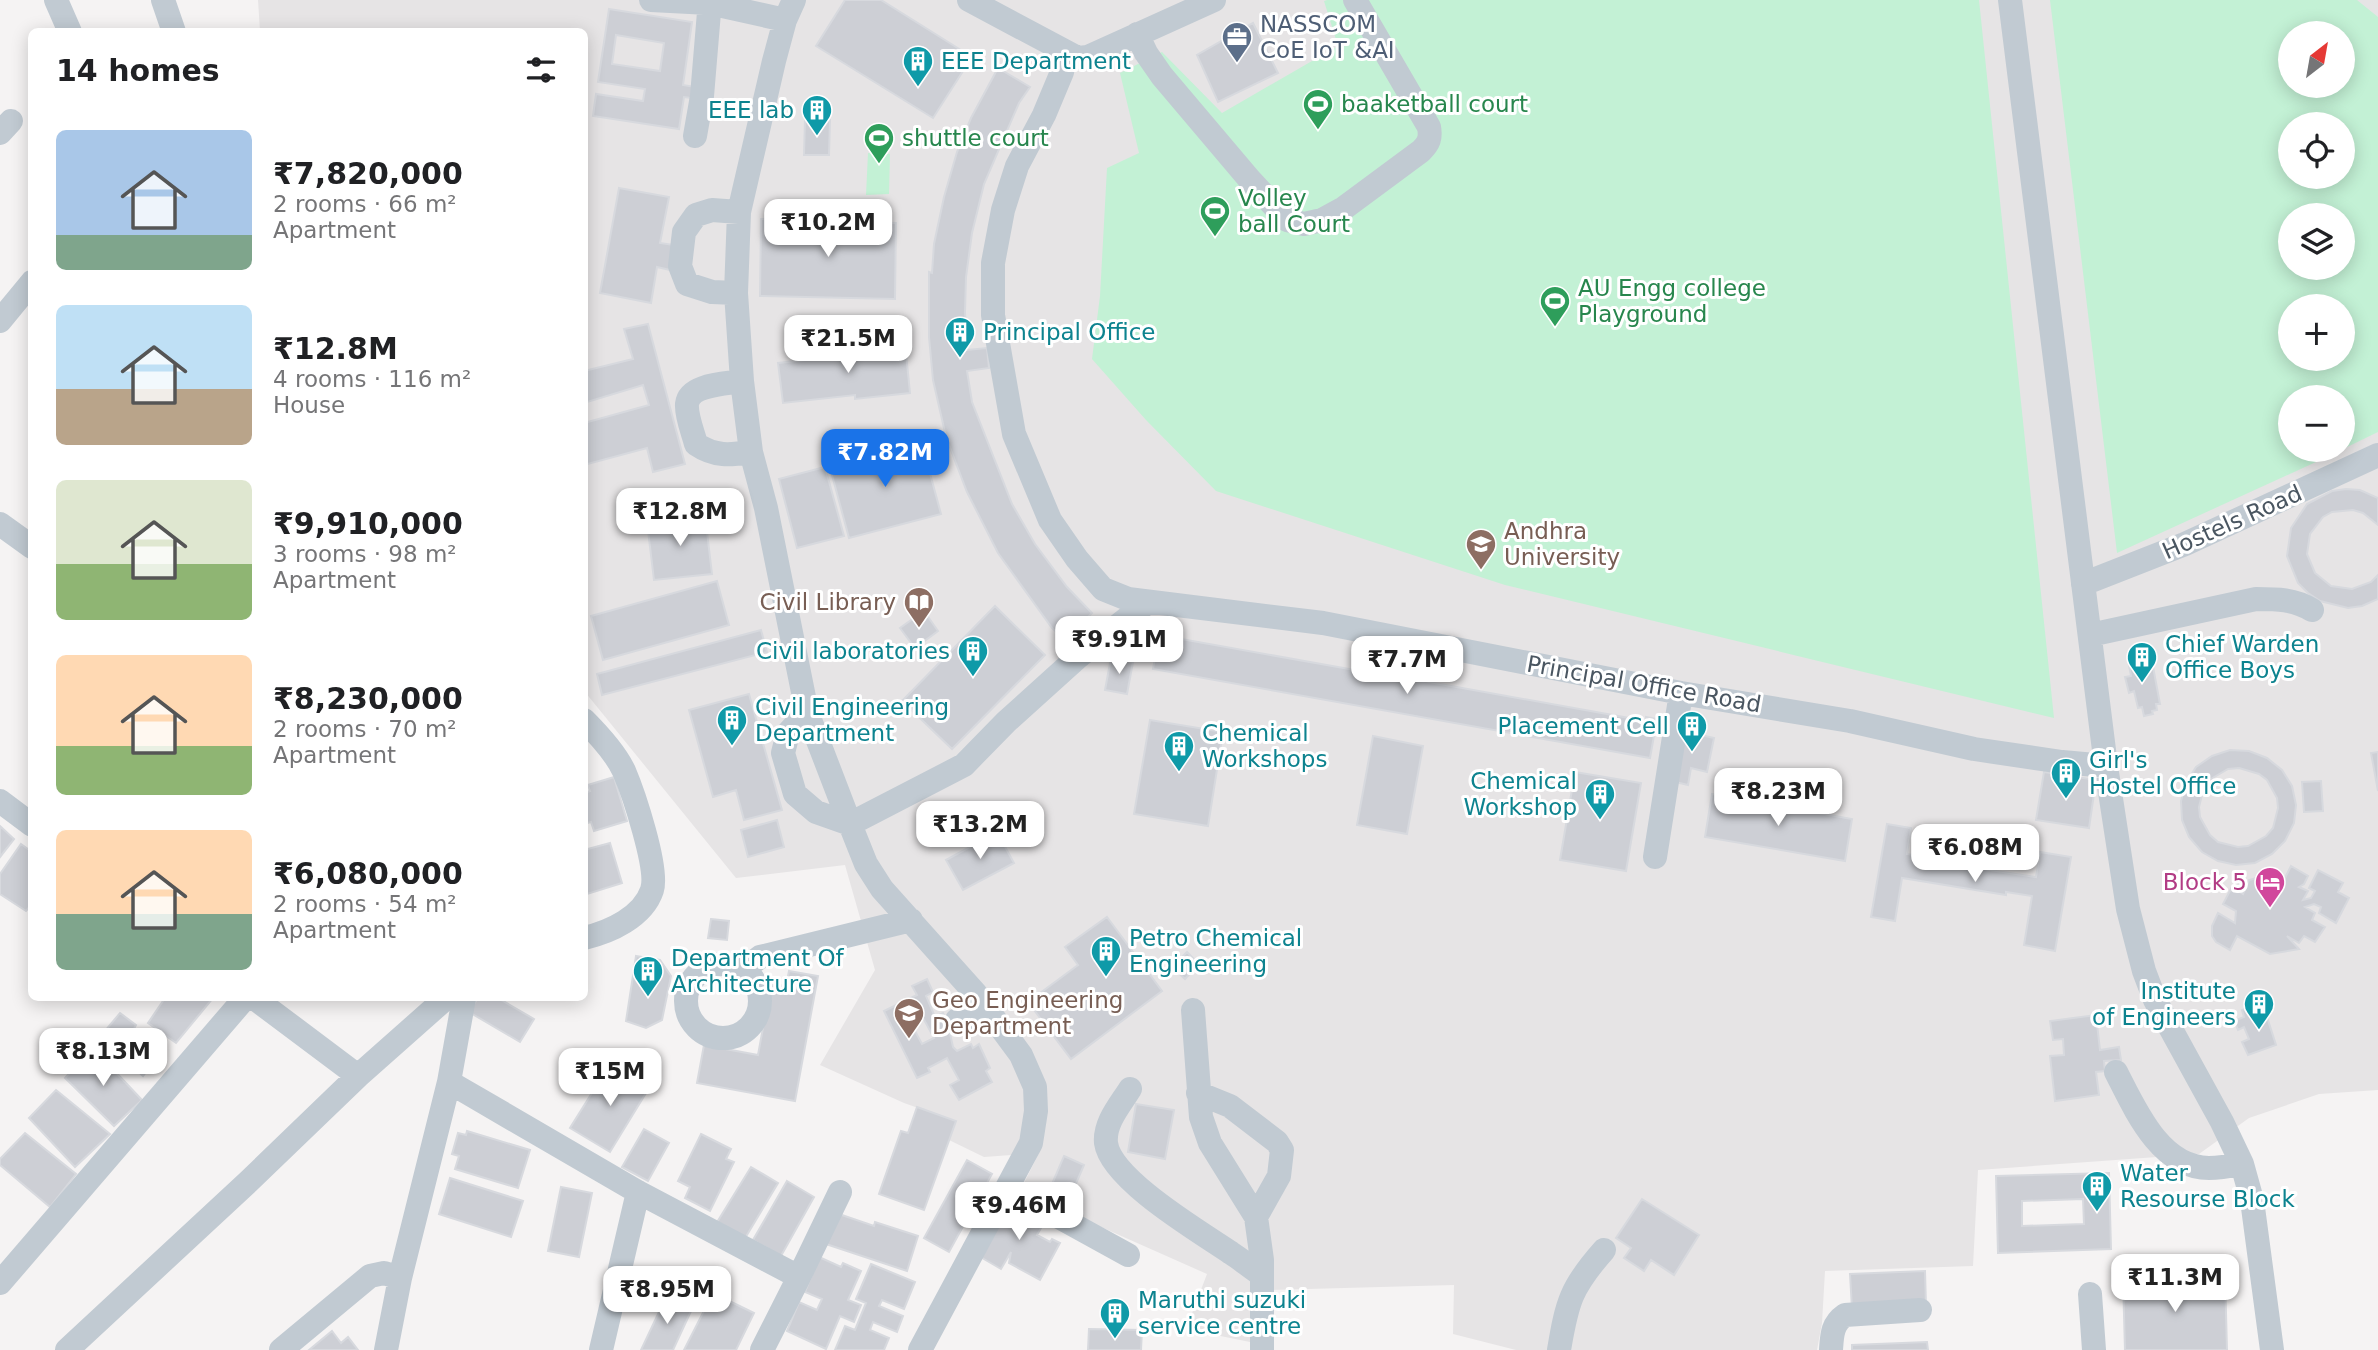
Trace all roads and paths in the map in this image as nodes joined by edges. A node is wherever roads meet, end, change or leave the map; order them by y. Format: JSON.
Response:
{"nodes":[{"id":1,"x":56,"y":0,"type":"edge"},
{"id":2,"x":163,"y":0,"type":"edge"},
{"id":3,"x":651,"y":0,"type":"edge"},
{"id":4,"x":969,"y":0,"type":"edge"},
{"id":5,"x":1355,"y":0,"type":"edge"},
{"id":6,"x":2010,"y":0,"type":"edge"},
{"id":7,"x":710,"y":1,"type":"edge"},
{"id":8,"x":1202,"y":2,"type":"edge"},
{"id":9,"x":790,"y":10,"type":"edge"},
{"id":10,"x":68,"y":28,"type":"edge"},
{"id":11,"x":173,"y":28,"type":"edge"},
{"id":12,"x":1137,"y":34,"type":"junction"},
{"id":13,"x":1066,"y":53,"type":"junction"},
{"id":14,"x":695,"y":136,"type":"dead end"},
{"id":15,"x":739,"y":212,"type":"junction"},
{"id":16,"x":28,"y":287,"type":"edge"},
{"id":17,"x":736,"y":293,"type":"junction"},
{"id":18,"x":0,"y":321,"type":"edge"},
{"id":19,"x":742,"y":381,"type":"junction"},
{"id":20,"x":751,"y":452,"type":"junction"},
{"id":21,"x":2378,"y":455,"type":"edge"},
{"id":22,"x":0,"y":524,"type":"edge"},
{"id":23,"x":28,"y":544,"type":"edge"},
{"id":24,"x":2083,"y":583,"type":"junction"},
{"id":25,"x":1148,"y":601,"type":"junction"},
{"id":26,"x":2312,"y":610,"type":"dead end"},
{"id":27,"x":2090,"y":635,"type":"junction"},
{"id":28,"x":1681,"y":693,"type":"junction"},
{"id":29,"x":807,"y":712,"type":"junction"},
{"id":30,"x":588,"y":724,"type":"edge"},
{"id":31,"x":2106,"y":765,"type":"junction"},
{"id":32,"x":0,"y":801,"type":"edge"},
{"id":33,"x":28,"y":822,"type":"edge"},
{"id":34,"x":850,"y":824,"type":"junction"},
{"id":35,"x":1656,"y":857,"type":"dead end"},
{"id":36,"x":911,"y":920,"type":"junction"},
{"id":37,"x":588,"y":937,"type":"edge"},
{"id":38,"x":744,"y":970,"type":"dead end"},
{"id":39,"x":242,"y":1001,"type":"edge"},
{"id":40,"x":258,"y":1001,"type":"edge"},
{"id":41,"x":443,"y":1001,"type":"edge"},
{"id":42,"x":463,"y":1001,"type":"edge"},
{"id":43,"x":1193,"y":1010,"type":"dead end"},
{"id":44,"x":990,"y":1013,"type":"junction"},
{"id":45,"x":957,"y":1020,"type":"dead end"},
{"id":46,"x":2116,"y":1072,"type":"dead end"},
{"id":47,"x":358,"y":1076,"type":"junction"},
{"id":48,"x":449,"y":1082,"type":"junction"},
{"id":49,"x":1130,"y":1089,"type":"dead end"},
{"id":50,"x":1198,"y":1093,"type":"junction"},
{"id":51,"x":2242,"y":1164,"type":"junction"},
{"id":52,"x":1008,"y":1189,"type":"junction"},
{"id":53,"x":638,"y":1192,"type":"junction"},
{"id":54,"x":840,"y":1192,"type":"dead end"},
{"id":55,"x":1256,"y":1217,"type":"junction"},
{"id":56,"x":1604,"y":1250,"type":"dead end"},
{"id":57,"x":1128,"y":1255,"type":"dead end"},
{"id":58,"x":1262,"y":1275,"type":"junction"},
{"id":59,"x":799,"y":1276,"type":"junction"},
{"id":60,"x":401,"y":1278,"type":"junction"},
{"id":61,"x":0,"y":1283,"type":"edge"},
{"id":62,"x":2090,"y":1294,"type":"dead end"},
{"id":63,"x":1920,"y":1310,"type":"dead end"},
{"id":64,"x":67,"y":1350,"type":"edge"},
{"id":65,"x":281,"y":1350,"type":"edge"},
{"id":66,"x":386,"y":1350,"type":"edge"},
{"id":67,"x":601,"y":1350,"type":"edge"},
{"id":68,"x":762,"y":1350,"type":"edge"},
{"id":69,"x":920,"y":1350,"type":"edge"},
{"id":70,"x":1262,"y":1350,"type":"edge"},
{"id":71,"x":1559,"y":1350,"type":"edge"},
{"id":72,"x":1830,"y":1350,"type":"edge"},
{"id":73,"x":2094,"y":1350,"type":"edge"},
{"id":74,"x":2272,"y":1350,"type":"edge"}],
"edges":[{"from":1,"to":10,"type":"street"},
{"from":2,"to":11,"type":"street"},
{"from":3,"to":7,"type":"street"},
{"from":4,"to":13,"type":"street"},
{"from":5,"to":12,"type":"street"},
{"from":6,"to":24,"type":"street"},
{"from":7,"to":9,"type":"street"},
{"from":7,"to":14,"type":"street"},
{"from":8,"to":12,"type":"street"},
{"from":9,"to":15,"type":"street"},
{"from":12,"to":13,"type":"street"},
{"from":13,"to":25,"type":"street","name":"Principal Office Road"},
{"from":15,"to":17,"type":"street"},
{"from":15,"to":17,"type":"street"},
{"from":16,"to":18,"type":"street"},
{"from":17,"to":19,"type":"street"},
{"from":19,"to":20,"type":"street"},
{"from":19,"to":20,"type":"street"},
{"from":20,"to":29,"type":"street"},
{"from":21,"to":24,"type":"street","name":"Hostels Road"},
{"from":22,"to":23,"type":"street"},
{"from":24,"to":27,"type":"street"},
{"from":25,"to":28,"type":"street","name":"Principal Office Road"},
{"from":25,"to":34,"type":"street"},
{"from":26,"to":27,"type":"street"},
{"from":27,"to":31,"type":"street"},
{"from":28,"to":31,"type":"street","name":"Principal Office Road"},
{"from":28,"to":35,"type":"street"},
{"from":29,"to":34,"type":"street"},
{"from":29,"to":34,"type":"street"},
{"from":30,"to":37,"type":"street"},
{"from":31,"to":51,"type":"street"},
{"from":32,"to":33,"type":"street"},
{"from":34,"to":36,"type":"street"},
{"from":36,"to":38,"type":"street"},
{"from":36,"to":44,"type":"street"},
{"from":39,"to":61,"type":"street"},
{"from":40,"to":47,"type":"street"},
{"from":41,"to":47,"type":"street"},
{"from":42,"to":48,"type":"street"},
{"from":43,"to":50,"type":"street"},
{"from":44,"to":45,"type":"street"},
{"from":44,"to":52,"type":"street"},
{"from":46,"to":51,"type":"street"},
{"from":47,"to":64,"type":"street"},
{"from":48,"to":53,"type":"street"},
{"from":48,"to":60,"type":"street"},
{"from":49,"to":58,"type":"street"},
{"from":50,"to":55,"type":"street"},
{"from":50,"to":55,"type":"street"},
{"from":51,"to":74,"type":"street"},
{"from":52,"to":57,"type":"street"},
{"from":52,"to":69,"type":"street"},
{"from":53,"to":59,"type":"street"},
{"from":53,"to":67,"type":"street"},
{"from":54,"to":59,"type":"street"},
{"from":55,"to":58,"type":"street"},
{"from":56,"to":71,"type":"street"},
{"from":58,"to":70,"type":"street"},
{"from":59,"to":68,"type":"street"},
{"from":60,"to":65,"type":"street"},
{"from":60,"to":66,"type":"street"},
{"from":62,"to":73,"type":"street"},
{"from":63,"to":72,"type":"street"}]}
